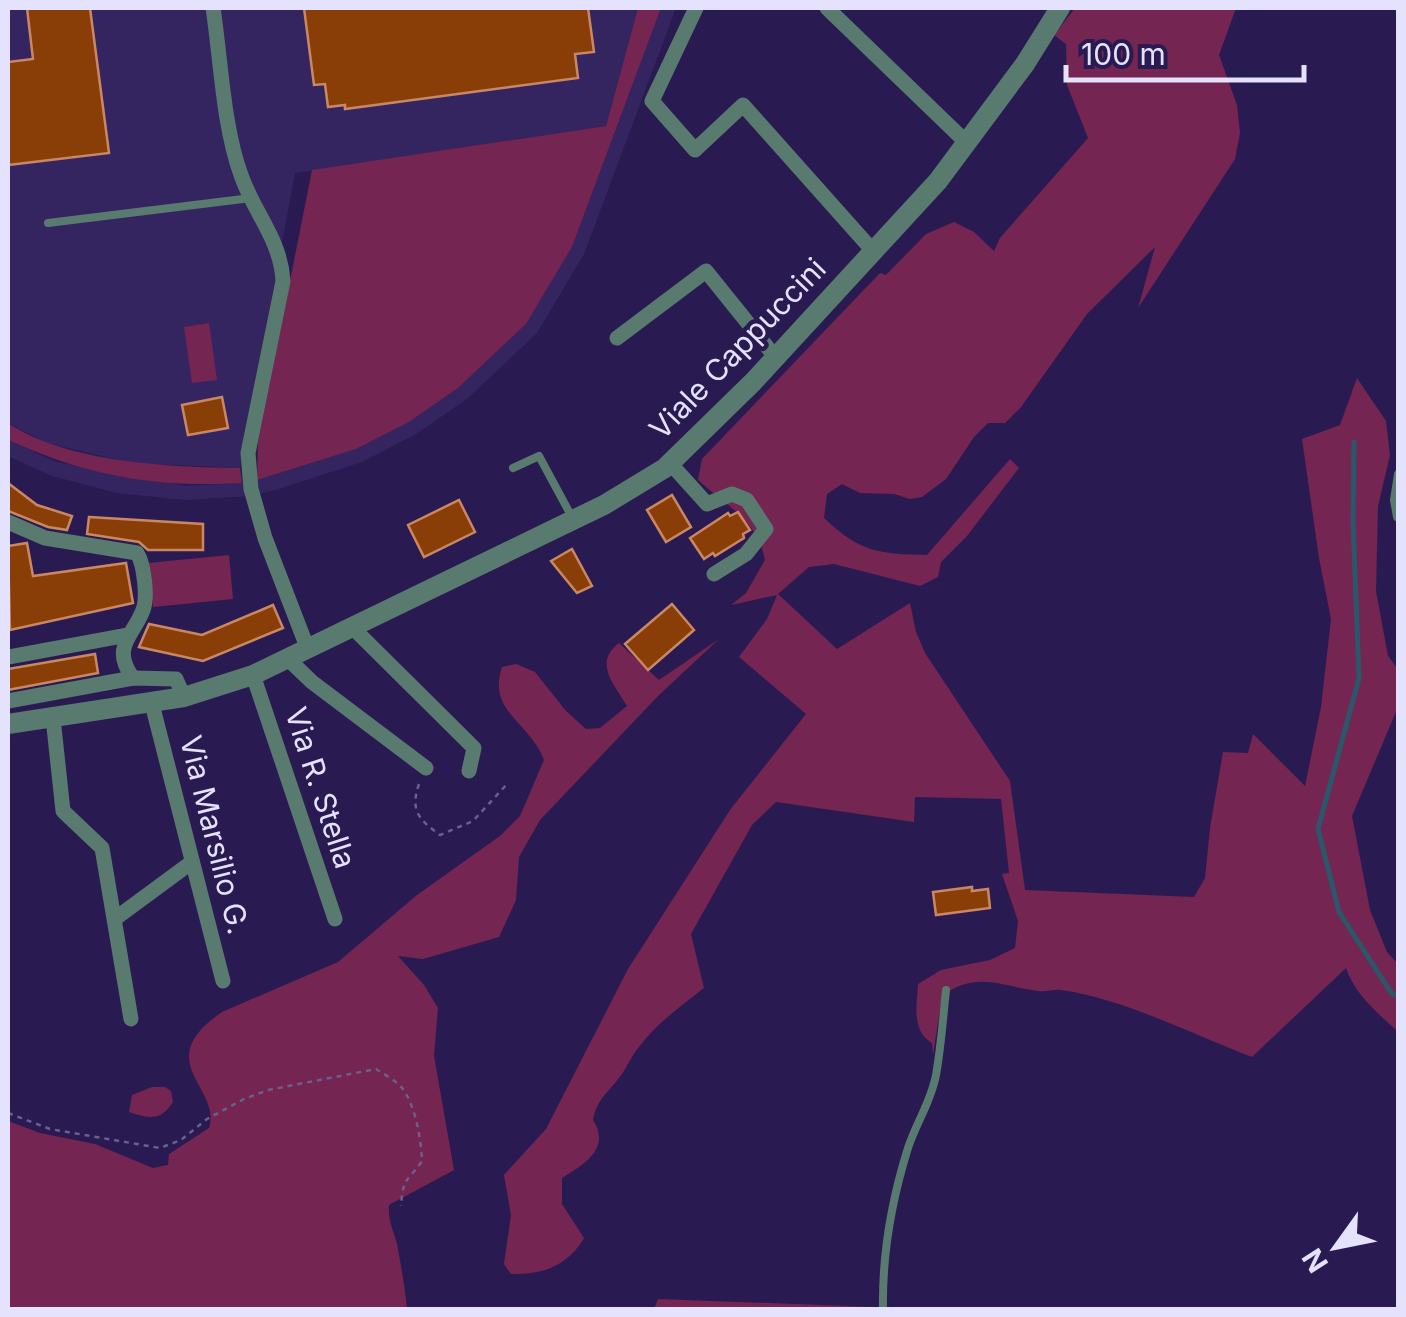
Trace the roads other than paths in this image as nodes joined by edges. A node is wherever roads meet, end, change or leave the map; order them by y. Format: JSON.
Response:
{"nodes":[{"id":1,"x":213,"y":8,"type":"edge"},
{"id":2,"x":696,"y":8,"type":"edge"},
{"id":3,"x":827,"y":8,"type":"edge"},
{"id":4,"x":1060,"y":8,"type":"edge"},
{"id":5,"x":968,"y":144,"type":"junction"},
{"id":6,"x":251,"y":198,"type":"junction"},
{"id":7,"x":48,"y":223,"type":"dead end"},
{"id":8,"x":874,"y":252,"type":"junction"},
{"id":9,"x":617,"y":338,"type":"dead end"},
{"id":10,"x":776,"y":358,"type":"junction"},
{"id":11,"x":670,"y":463,"type":"junction"},
{"id":12,"x":513,"y":468,"type":"dead end"},
{"id":13,"x":1398,"y":474,"type":"edge"},
{"id":14,"x":1397,"y":517,"type":"edge"},
{"id":15,"x":573,"y":520,"type":"junction"},
{"id":16,"x":8,"y":522,"type":"edge"},
{"id":17,"x":714,"y":574,"type":"dead end"},
{"id":18,"x":352,"y":627,"type":"junction"},
{"id":19,"x":127,"y":634,"type":"junction"},
{"id":20,"x":307,"y":647,"type":"junction"},
{"id":21,"x":286,"y":657,"type":"junction"},
{"id":22,"x":8,"y":658,"type":"edge"},
{"id":23,"x":253,"y":675,"type":"junction"},
{"id":24,"x":133,"y":678,"type":"junction"},
{"id":25,"x":184,"y":698,"type":"junction"},
{"id":26,"x":8,"y":701,"type":"edge"},
{"id":27,"x":152,"y":704,"type":"junction"},
{"id":28,"x":52,"y":718,"type":"junction"},
{"id":29,"x":8,"y":724,"type":"edge"},
{"id":30,"x":426,"y":768,"type":"road end"},
{"id":31,"x":470,"y":771,"type":"dead end"},
{"id":32,"x":192,"y":862,"type":"junction"},
{"id":33,"x":116,"y":918,"type":"junction"},
{"id":34,"x":334,"y":919,"type":"dead end"},
{"id":35,"x":223,"y":981,"type":"dead end"},
{"id":36,"x":946,"y":990,"type":"dead end"},
{"id":37,"x":131,"y":1018,"type":"dead end"},
{"id":38,"x":883,"y":1310,"type":"edge"}],
"edges":[{"from":1,"to":6,"type":"street"},
{"from":2,"to":8,"type":"street"},
{"from":3,"to":5,"type":"street"},
{"from":4,"to":5,"type":"street","name":"Viale Cappuccini"},
{"from":5,"to":8,"type":"street","name":"Viale Cappuccini"},
{"from":6,"to":7,"type":"lane"},
{"from":6,"to":20,"type":"street"},
{"from":8,"to":10,"type":"street","name":"Viale Cappuccini"},
{"from":9,"to":10,"type":"street"},
{"from":10,"to":11,"type":"street","name":"Viale Cappuccini"},
{"from":11,"to":15,"type":"street","name":"Viale Cappuccini"},
{"from":11,"to":17,"type":"street"},
{"from":12,"to":15,"type":"lane"},
{"from":13,"to":14,"type":"lane"},
{"from":15,"to":18,"type":"street","name":"Viale Cappuccini"},
{"from":16,"to":19,"type":"street"},
{"from":18,"to":20,"type":"street","name":"Viale Cappuccini"},
{"from":18,"to":31,"type":"street"},
{"from":19,"to":22,"type":"street"},
{"from":19,"to":24,"type":"street"},
{"from":20,"to":21,"type":"street","name":"Viale Cappuccini"},
{"from":21,"to":23,"type":"street","name":"Viale Cappuccini"},
{"from":21,"to":30,"type":"street"},
{"from":23,"to":25,"type":"street","name":"Viale Cappuccini"},
{"from":23,"to":34,"type":"street","name":"Via R. Stella"},
{"from":24,"to":25,"type":"street"},
{"from":24,"to":26,"type":"street"},
{"from":25,"to":27,"type":"street","name":"Viale Cappuccini"},
{"from":27,"to":28,"type":"street","name":"Viale Cappuccini"},
{"from":27,"to":32,"type":"street","name":"Via Marsilio G."},
{"from":28,"to":29,"type":"street","name":"Viale Cappuccini"},
{"from":28,"to":33,"type":"street"},
{"from":32,"to":33,"type":"street"},
{"from":32,"to":35,"type":"street","name":"Via Marsilio G."},
{"from":33,"to":37,"type":"street"},
{"from":36,"to":38,"type":"lane"}]}
